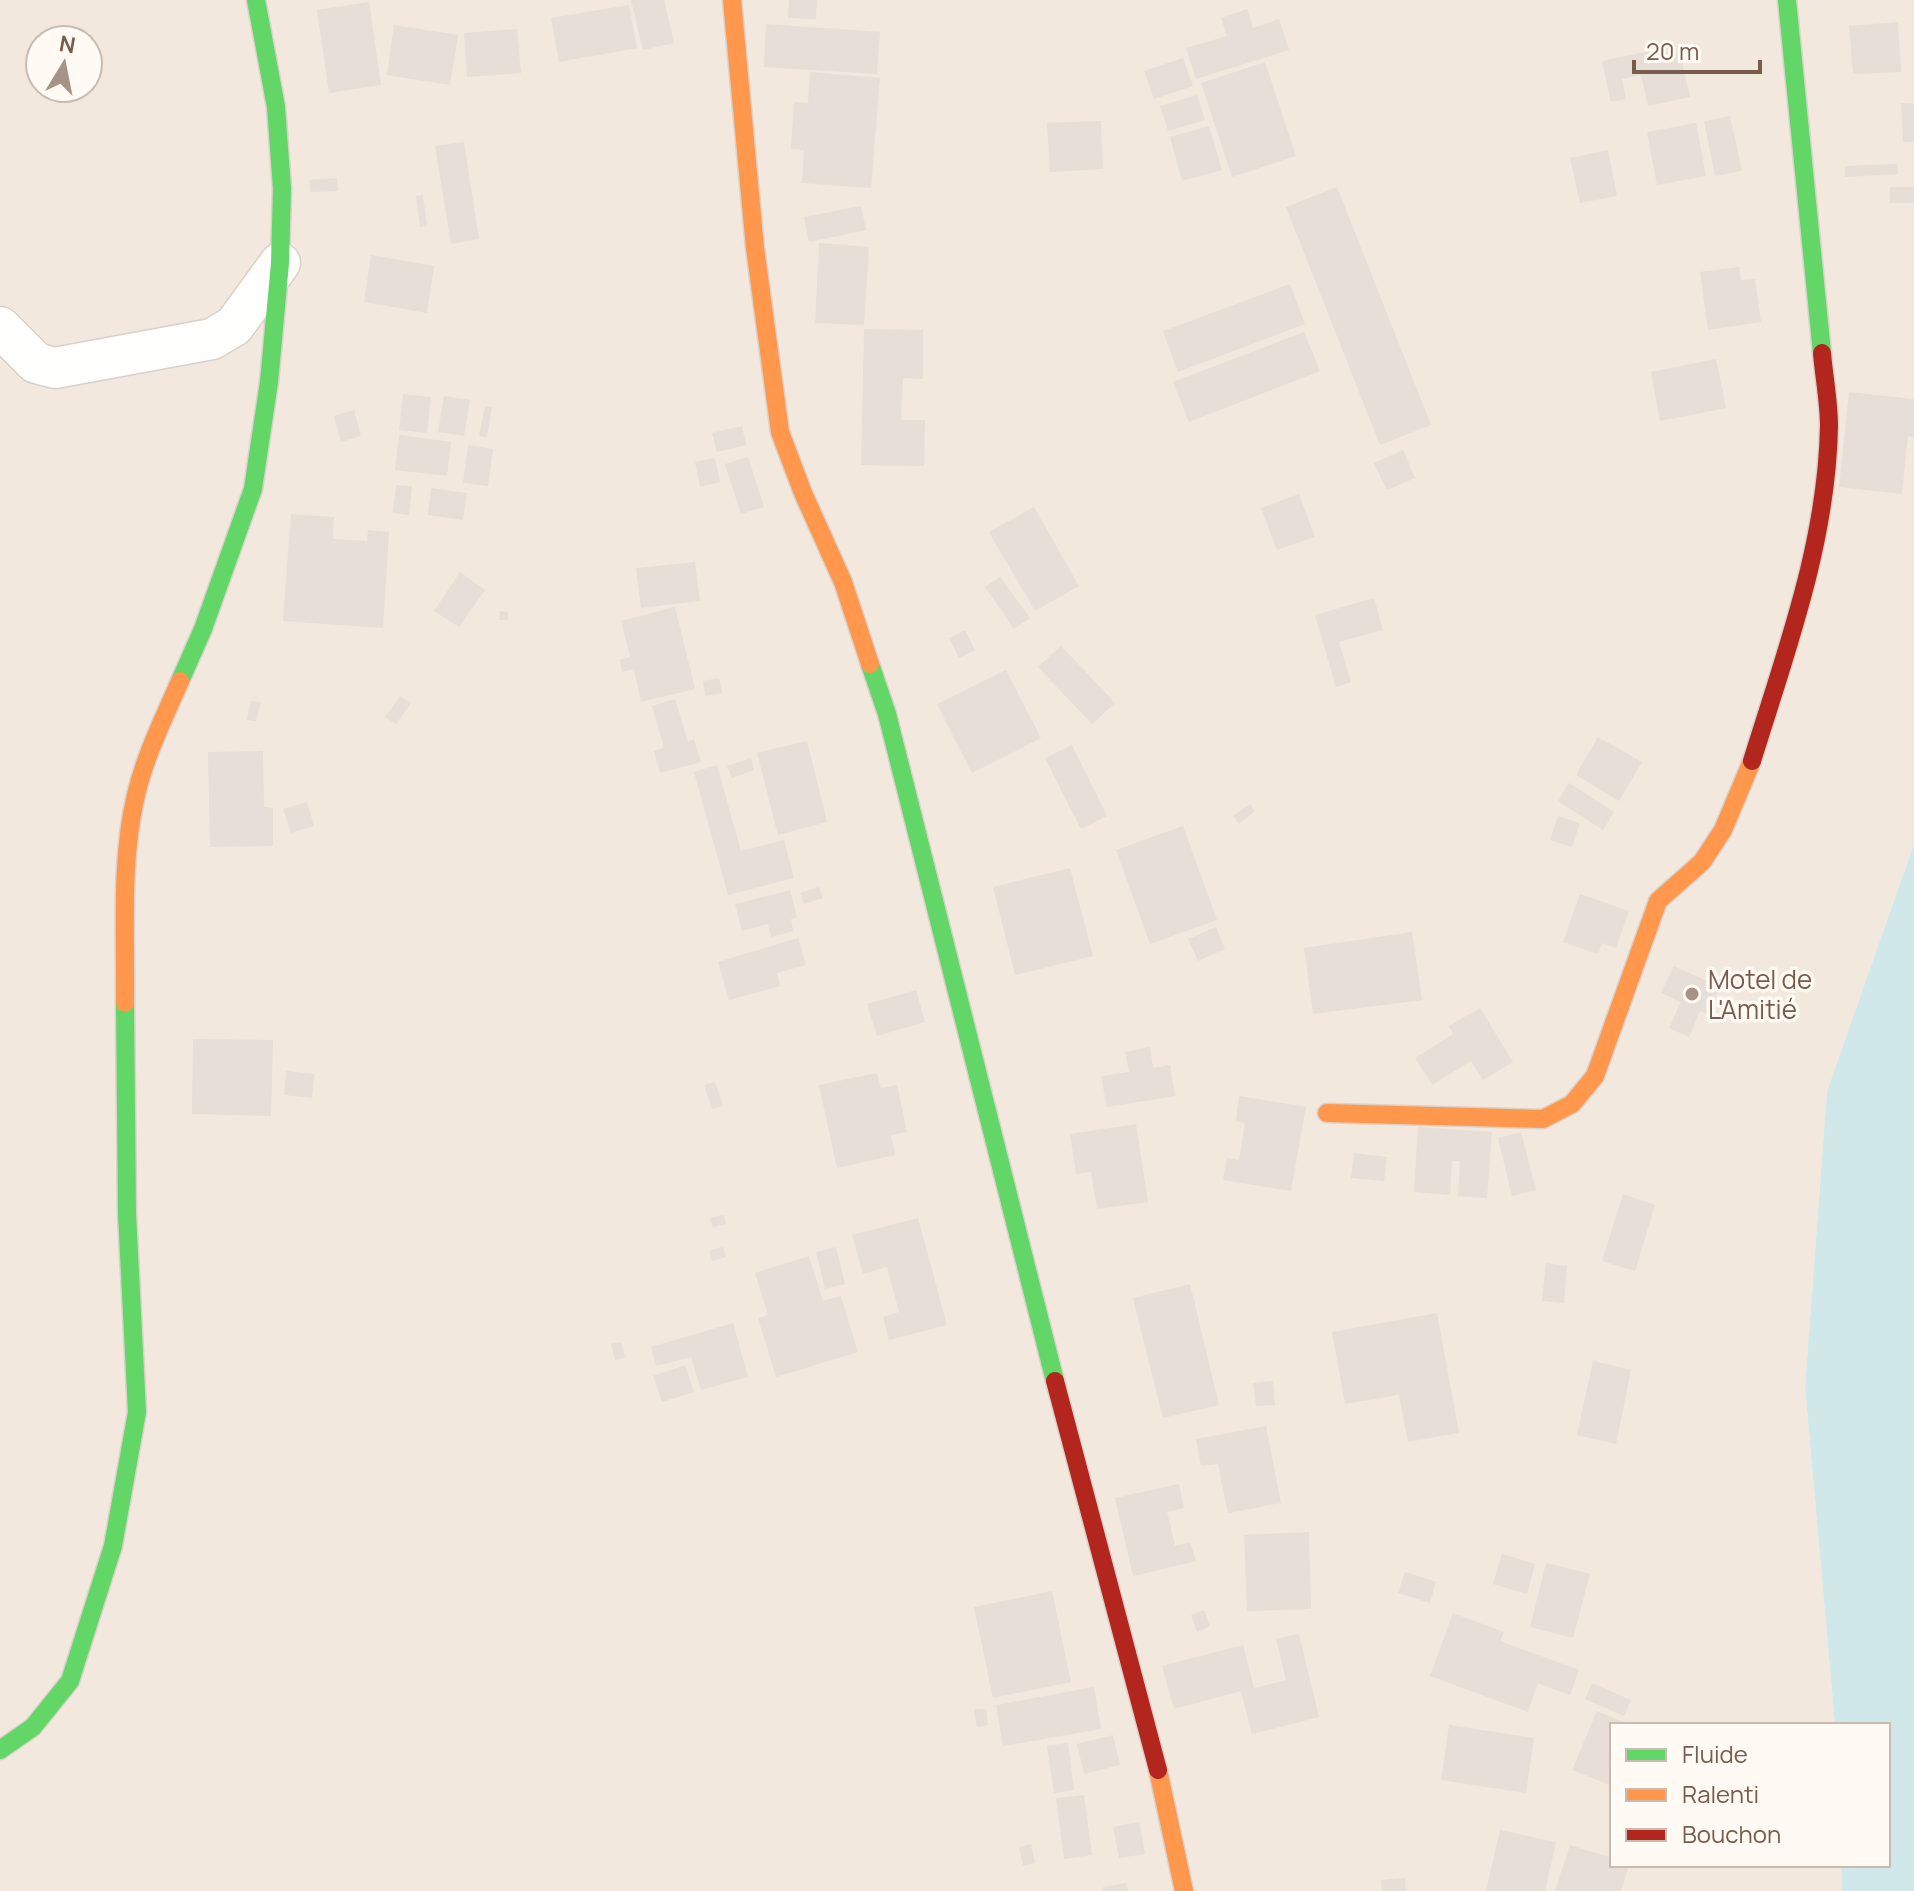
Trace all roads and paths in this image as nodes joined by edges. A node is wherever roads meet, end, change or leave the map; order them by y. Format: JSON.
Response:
{"nodes":[{"id":1,"x":256,"y":0,"type":"edge"},
{"id":2,"x":732,"y":0,"type":"edge"},
{"id":3,"x":1787,"y":0,"type":"edge"},
{"id":4,"x":280,"y":263,"type":"junction"},
{"id":5,"x":0,"y":327,"type":"edge"},
{"id":6,"x":1327,"y":1113,"type":"dead end"},
{"id":7,"x":0,"y":1750,"type":"edge"},
{"id":8,"x":1184,"y":1891,"type":"edge"}],
"edges":[{"from":1,"to":4,"type":"street"},
{"from":2,"to":8,"type":"street"},
{"from":3,"to":6,"type":"street"},
{"from":4,"to":5,"type":"street"},
{"from":4,"to":7,"type":"street"}]}
